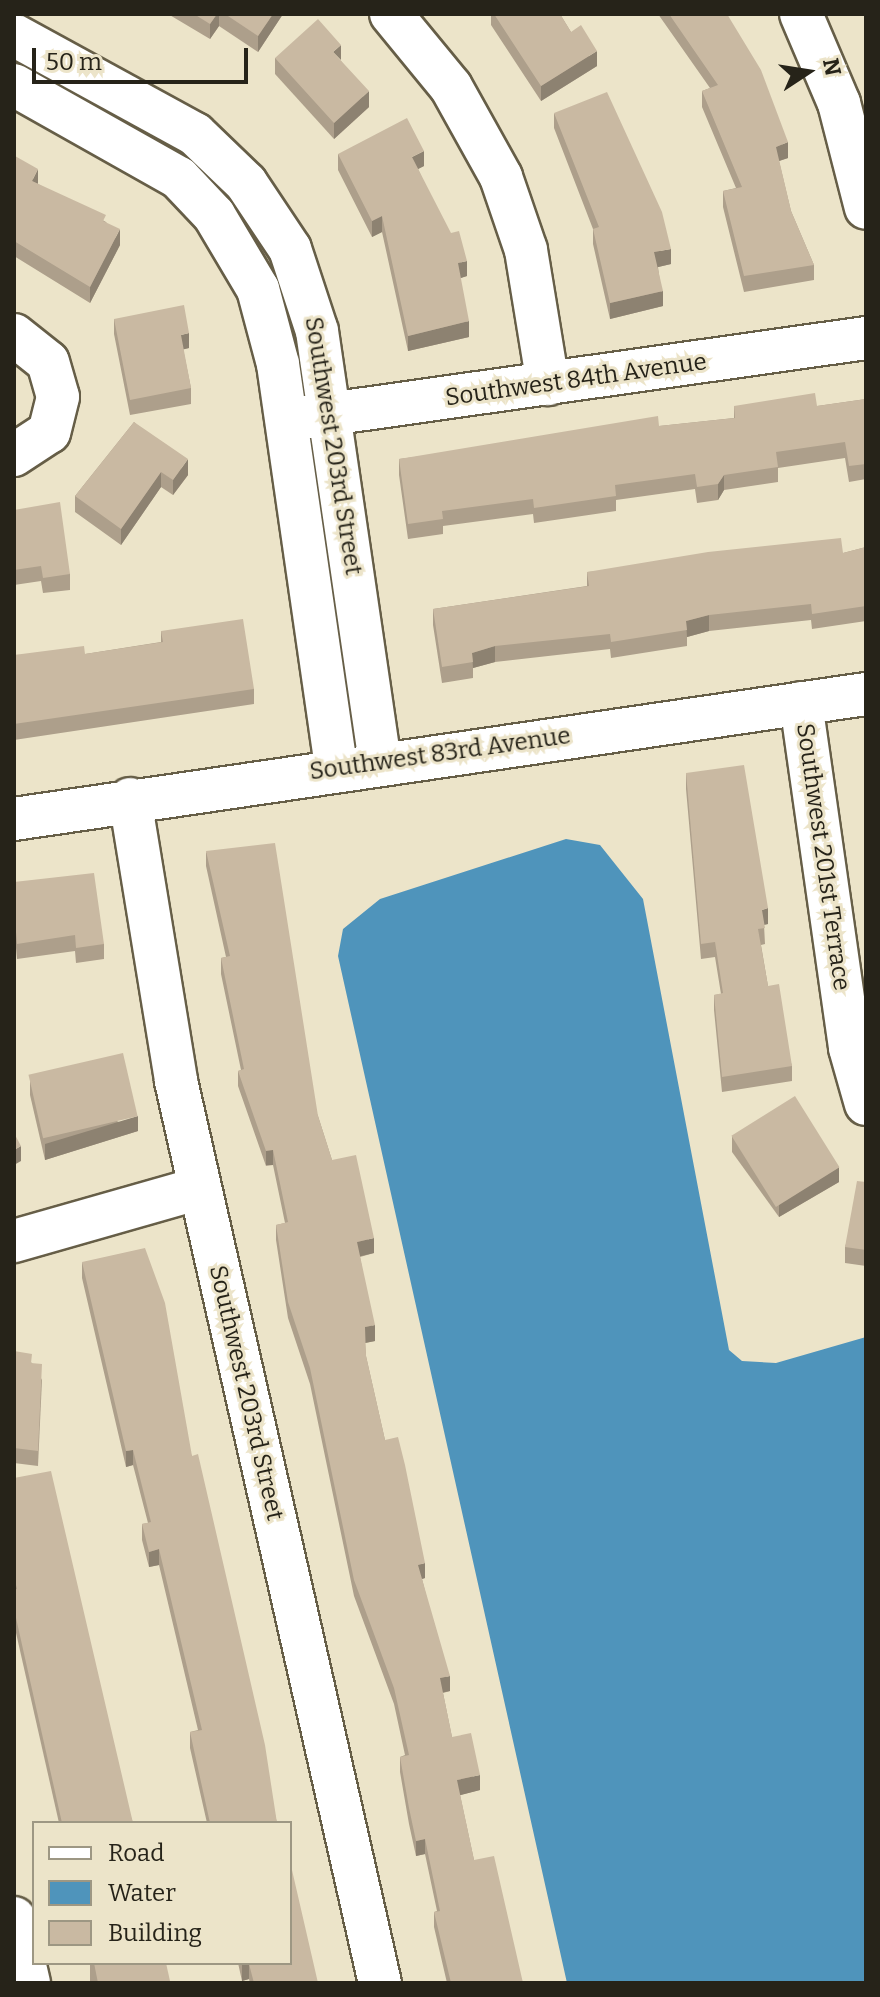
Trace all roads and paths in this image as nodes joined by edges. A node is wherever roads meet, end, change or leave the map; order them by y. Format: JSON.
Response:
{"nodes":[{"id":1,"x":391,"y":14,"type":"edge"},
{"id":2,"x":801,"y":14,"type":"edge"},
{"id":3,"x":14,"y":35,"type":"edge"},
{"id":4,"x":14,"y":85,"type":"edge"},
{"id":5,"x":866,"y":208,"type":"edge"},
{"id":6,"x":14,"y":335,"type":"edge"},
{"id":7,"x":866,"y":338,"type":"edge"},
{"id":8,"x":548,"y":384,"type":"junction"},
{"id":9,"x":329,"y":414,"type":"junction"},
{"id":10,"x":286,"y":419,"type":"junction"},
{"id":11,"x":14,"y":455,"type":"edge"},
{"id":12,"x":866,"y":694,"type":"edge"},
{"id":13,"x":801,"y":703,"type":"junction"},
{"id":14,"x":380,"y":762,"type":"junction"},
{"id":15,"x":336,"y":768,"type":"junction"},
{"id":16,"x":130,"y":799,"type":"junction"},
{"id":17,"x":14,"y":819,"type":"edge"},
{"id":18,"x":866,"y":1104,"type":"edge"},
{"id":19,"x":200,"y":1188,"type":"junction"},
{"id":20,"x":14,"y":1241,"type":"edge"},
{"id":21,"x":14,"y":1918,"type":"edge"},
{"id":22,"x":29,"y":1983,"type":"edge"},
{"id":23,"x":380,"y":1983,"type":"edge"}],
"edges":[{"from":1,"to":8,"type":"street"},
{"from":2,"to":5,"type":"street"},
{"from":3,"to":9,"type":"street","name":"Southwest 203rd Street"},
{"from":4,"to":10,"type":"street","name":"Southwest 203rd Street"},
{"from":6,"to":11,"type":"street"},
{"from":7,"to":8,"type":"street","name":"Southwest 84th Avenue"},
{"from":8,"to":9,"type":"street","name":"Southwest 84th Avenue"},
{"from":9,"to":10,"type":"street","name":"Southwest 84th Avenue"},
{"from":9,"to":14,"type":"street","name":"Southwest 203rd Street"},
{"from":10,"to":15,"type":"street","name":"Southwest 203rd Street"},
{"from":12,"to":13,"type":"street","name":"Southwest 83rd Avenue"},
{"from":13,"to":14,"type":"street","name":"Southwest 83rd Avenue"},
{"from":13,"to":18,"type":"street","name":"Southwest 201st Terrace"},
{"from":14,"to":15,"type":"street","name":"Southwest 83rd Avenue"},
{"from":15,"to":16,"type":"street","name":"Southwest 83rd Avenue"},
{"from":16,"to":17,"type":"street","name":"Southwest 83rd Avenue"},
{"from":16,"to":19,"type":"street","name":"Southwest 203rd Street"},
{"from":19,"to":20,"type":"street"},
{"from":19,"to":23,"type":"street","name":"Southwest 203rd Street"},
{"from":21,"to":22,"type":"street"}]}
